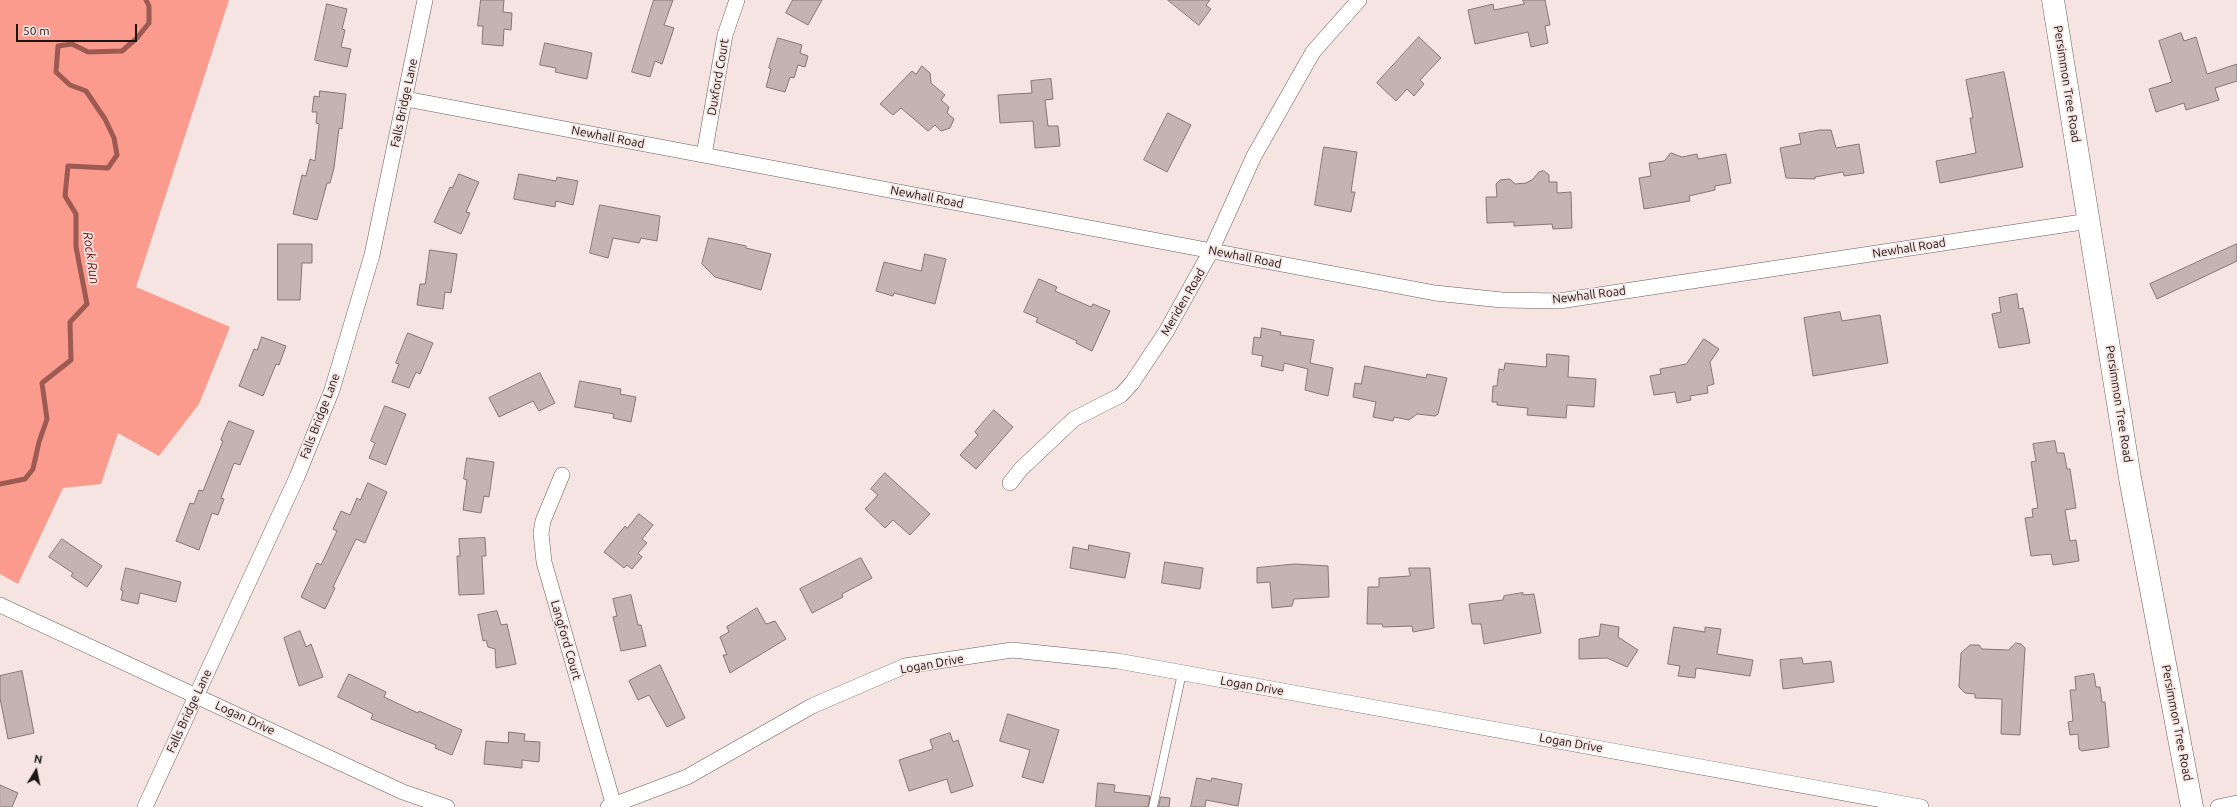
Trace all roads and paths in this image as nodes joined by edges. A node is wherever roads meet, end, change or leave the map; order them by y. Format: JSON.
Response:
{"nodes":[{"id":1,"x":425,"y":0,"type":"edge"},
{"id":2,"x":737,"y":0,"type":"edge"},
{"id":3,"x":1359,"y":0,"type":"edge"},
{"id":4,"x":2053,"y":0,"type":"edge"},
{"id":5,"x":406,"y":99,"type":"junction"},
{"id":6,"x":704,"y":155,"type":"junction"},
{"id":7,"x":2089,"y":221,"type":"junction"},
{"id":8,"x":1211,"y":251,"type":"junction"},
{"id":9,"x":562,"y":475,"type":"dead end"},
{"id":10,"x":1010,"y":483,"type":"dead end"},
{"id":11,"x":0,"y":605,"type":"edge"},
{"id":12,"x":1182,"y":673,"type":"junction"},
{"id":13,"x":197,"y":695,"type":"junction"},
{"id":14,"x":2237,"y":803,"type":"edge"},
{"id":15,"x":611,"y":806,"type":"edge"},
{"id":16,"x":1912,"y":806,"type":"edge"},
{"id":17,"x":145,"y":807,"type":"edge"},
{"id":18,"x":447,"y":807,"type":"edge"},
{"id":19,"x":1153,"y":807,"type":"edge"},
{"id":20,"x":2192,"y":807,"type":"edge"},
{"id":21,"x":2218,"y":807,"type":"edge"}],
"edges":[{"from":1,"to":5,"type":"street","name":"Falls Bridge Lane"},
{"from":2,"to":6,"type":"street","name":"Duxford Court"},
{"from":3,"to":8,"type":"street","name":"Meriden Road"},
{"from":4,"to":7,"type":"main road","name":"Persimmon Tree Road"},
{"from":5,"to":6,"type":"street","name":"Newhall Road"},
{"from":5,"to":13,"type":"street","name":"Falls Bridge Lane"},
{"from":6,"to":8,"type":"street","name":"Newhall Road"},
{"from":7,"to":8,"type":"street","name":"Newhall Road"},
{"from":7,"to":20,"type":"main road","name":"Persimmon Tree Road"},
{"from":8,"to":10,"type":"street","name":"Meriden Road"},
{"from":9,"to":15,"type":"street","name":"Langford Court"},
{"from":11,"to":13,"type":"street","name":"Logan Drive"},
{"from":12,"to":15,"type":"street","name":"Logan Drive"},
{"from":12,"to":16,"type":"street","name":"Logan Drive"},
{"from":12,"to":19,"type":"lane"},
{"from":13,"to":17,"type":"street","name":"Falls Bridge Lane"},
{"from":13,"to":18,"type":"street","name":"Logan Drive"},
{"from":14,"to":21,"type":"street"}]}
